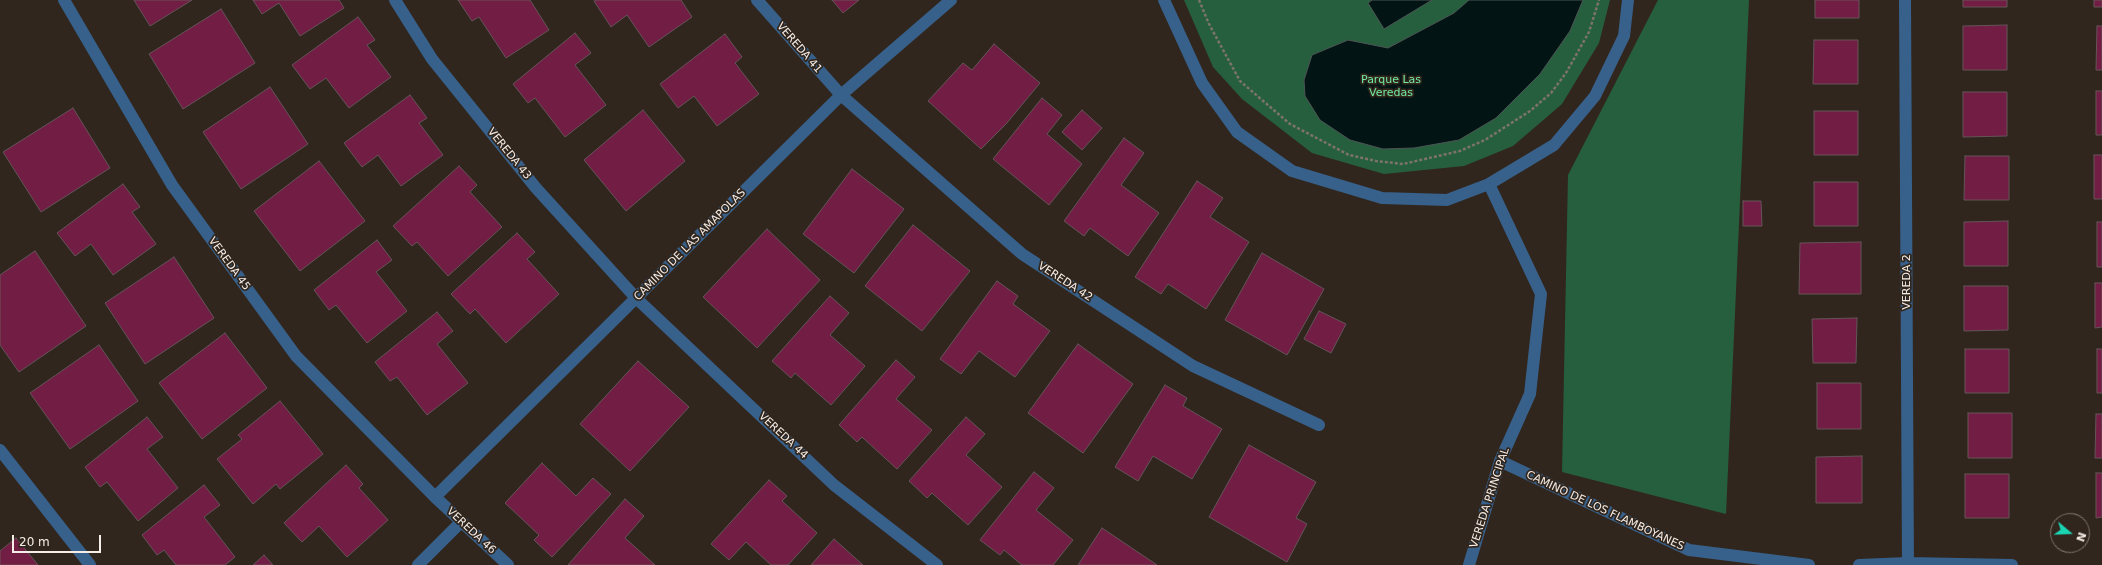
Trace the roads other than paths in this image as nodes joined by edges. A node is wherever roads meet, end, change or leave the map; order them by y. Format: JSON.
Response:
{"nodes":[{"id":1,"x":64,"y":0,"type":"edge"},
{"id":2,"x":395,"y":0,"type":"edge"},
{"id":3,"x":757,"y":0,"type":"edge"},
{"id":4,"x":951,"y":0,"type":"edge"},
{"id":5,"x":1164,"y":0,"type":"edge"},
{"id":6,"x":1628,"y":0,"type":"edge"},
{"id":7,"x":1906,"y":0,"type":"edge"},
{"id":8,"x":841,"y":95,"type":"junction"},
{"id":9,"x":1489,"y":184,"type":"junction"},
{"id":10,"x":636,"y":298,"type":"junction"},
{"id":11,"x":1318,"y":425,"type":"dead end"},
{"id":12,"x":0,"y":450,"type":"edge"},
{"id":13,"x":1500,"y":461,"type":"junction"},
{"id":14,"x":435,"y":497,"type":"junction"},
{"id":15,"x":461,"y":522,"type":"junction"},
{"id":16,"x":1908,"y":564,"type":"edge"},
{"id":17,"x":90,"y":565,"type":"edge"},
{"id":18,"x":418,"y":565,"type":"edge"},
{"id":19,"x":508,"y":565,"type":"edge"},
{"id":20,"x":937,"y":565,"type":"edge"},
{"id":21,"x":1469,"y":565,"type":"edge"},
{"id":22,"x":1809,"y":565,"type":"edge"},
{"id":23,"x":1859,"y":565,"type":"edge"},
{"id":24,"x":2012,"y":565,"type":"edge"}],
"edges":[{"from":1,"to":14,"type":"street","name":"VEREDA 45"},
{"from":2,"to":10,"type":"street","name":"VEREDA 43"},
{"from":3,"to":8,"type":"street","name":"VEREDA 41"},
{"from":4,"to":8,"type":"street","name":"CAMINO DE LAS AMAPOLAS"},
{"from":5,"to":9,"type":"street"},
{"from":6,"to":9,"type":"street"},
{"from":7,"to":16,"type":"street","name":"VEREDA 2"},
{"from":8,"to":10,"type":"street","name":"CAMINO DE LAS AMAPOLAS"},
{"from":8,"to":11,"type":"street","name":"VEREDA 42"},
{"from":9,"to":13,"type":"street","name":"VEREDA PRINCIPAL"},
{"from":10,"to":14,"type":"street","name":"CAMINO DE LAS AMAPOLAS"},
{"from":10,"to":20,"type":"street","name":"VEREDA 44"},
{"from":12,"to":17,"type":"street"},
{"from":13,"to":21,"type":"street","name":"VEREDA PRINCIPAL"},
{"from":13,"to":22,"type":"street","name":"CAMINO DE LOS FLAMBOYANES"},
{"from":14,"to":15,"type":"street","name":"VEREDA 46"},
{"from":15,"to":18,"type":"street"},
{"from":15,"to":19,"type":"street","name":"VEREDA 46"},
{"from":16,"to":23,"type":"street"},
{"from":16,"to":24,"type":"street"}]}
